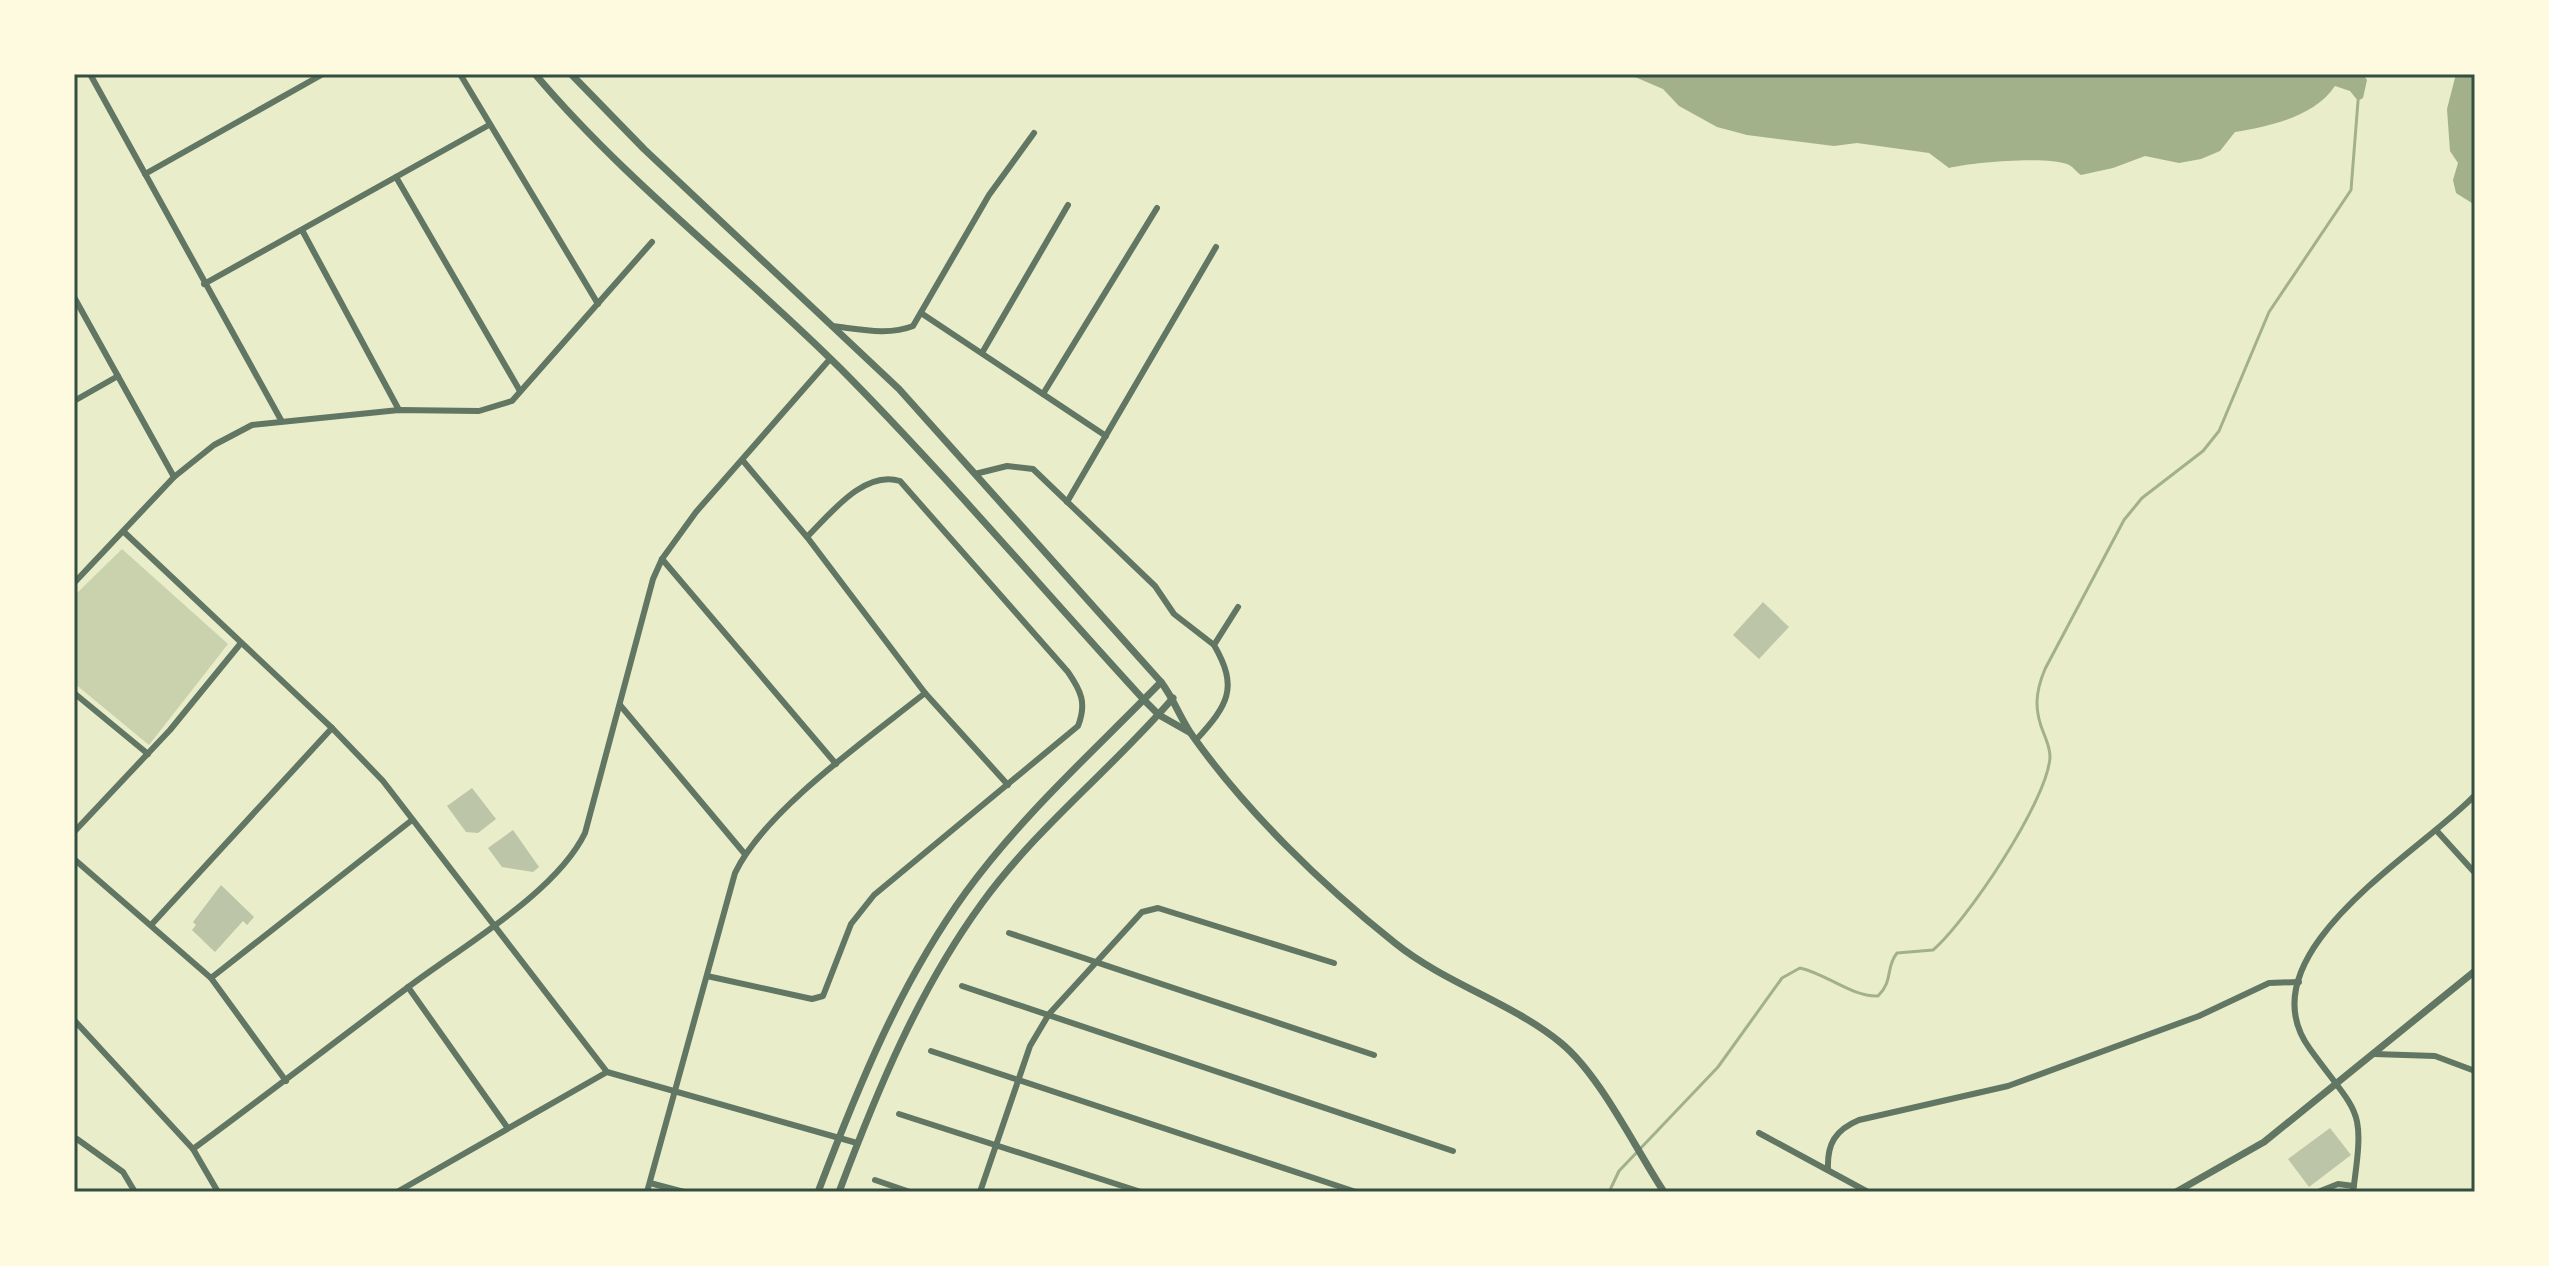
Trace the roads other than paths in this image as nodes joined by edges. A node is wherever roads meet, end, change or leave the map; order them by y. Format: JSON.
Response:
{"nodes":[{"id":1,"x":90,"y":74,"type":"edge"},
{"id":2,"x":323,"y":74,"type":"edge"},
{"id":3,"x":460,"y":74,"type":"edge"},
{"id":4,"x":535,"y":74,"type":"edge"},
{"id":5,"x":571,"y":74,"type":"edge"},
{"id":6,"x":489,"y":125,"type":"junction"},
{"id":7,"x":1034,"y":133,"type":"dead end"},
{"id":8,"x":145,"y":174,"type":"junction"},
{"id":9,"x":396,"y":177,"type":"junction"},
{"id":10,"x":1068,"y":205,"type":"dead end"},
{"id":11,"x":1157,"y":208,"type":"dead end"},
{"id":12,"x":302,"y":230,"type":"junction"},
{"id":13,"x":652,"y":242,"type":"dead end"},
{"id":14,"x":1216,"y":247,"type":"dead end"},
{"id":15,"x":204,"y":284,"type":"junction"},
{"id":16,"x":74,"y":297,"type":"edge"},
{"id":17,"x":598,"y":304,"type":"junction"},
{"id":18,"x":921,"y":313,"type":"junction"},
{"id":19,"x":832,"y":326,"type":"junction"},
{"id":20,"x":982,"y":353,"type":"junction"},
{"id":21,"x":830,"y":359,"type":"junction"},
{"id":22,"x":118,"y":376,"type":"junction"},
{"id":23,"x":520,"y":391,"type":"junction"},
{"id":24,"x":1043,"y":394,"type":"junction"},
{"id":25,"x":74,"y":401,"type":"edge"},
{"id":26,"x":399,"y":410,"type":"junction"},
{"id":27,"x":281,"y":420,"type":"junction"},
{"id":28,"x":1106,"y":436,"type":"junction"},
{"id":29,"x":744,"y":462,"type":"junction"},
{"id":30,"x":975,"y":474,"type":"junction"},
{"id":31,"x":174,"y":477,"type":"junction"},
{"id":32,"x":1067,"y":502,"type":"junction"},
{"id":33,"x":124,"y":532,"type":"junction"},
{"id":34,"x":807,"y":537,"type":"junction"},
{"id":35,"x":662,"y":559,"type":"junction"},
{"id":36,"x":74,"y":583,"type":"edge"},
{"id":37,"x":1238,"y":607,"type":"dead end"},
{"id":38,"x":241,"y":643,"type":"junction"},
{"id":39,"x":1214,"y":645,"type":"junction"},
{"id":40,"x":1161,"y":682,"type":"junction"},
{"id":41,"x":74,"y":693,"type":"edge"},
{"id":42,"x":925,"y":693,"type":"junction"},
{"id":43,"x":1173,"y":698,"type":"junction"},
{"id":44,"x":1144,"y":700,"type":"junction"},
{"id":45,"x":620,"y":705,"type":"junction"},
{"id":46,"x":1159,"y":715,"type":"junction"},
{"id":47,"x":332,"y":728,"type":"junction"},
{"id":48,"x":1190,"y":732,"type":"junction"},
{"id":49,"x":1196,"y":740,"type":"junction"},
{"id":50,"x":148,"y":754,"type":"junction"},
{"id":51,"x":836,"y":764,"type":"junction"},
{"id":52,"x":1008,"y":785,"type":"junction"},
{"id":53,"x":2475,"y":795,"type":"edge"},
{"id":54,"x":412,"y":820,"type":"junction"},
{"id":55,"x":2436,"y":830,"type":"junction"},
{"id":56,"x":74,"y":832,"type":"edge"},
{"id":57,"x":744,"y":853,"type":"junction"},
{"id":58,"x":74,"y":859,"type":"edge"},
{"id":59,"x":2475,"y":873,"type":"edge"},
{"id":60,"x":152,"y":924,"type":"junction"},
{"id":61,"x":494,"y":925,"type":"junction"},
{"id":62,"x":1009,"y":933,"type":"dead end"},
{"id":63,"x":1095,"y":962,"type":"junction"},
{"id":64,"x":1334,"y":963,"type":"dead end"},
{"id":65,"x":2475,"y":971,"type":"edge"},
{"id":66,"x":707,"y":976,"type":"junction"},
{"id":67,"x":211,"y":978,"type":"junction"},
{"id":68,"x":2299,"y":982,"type":"junction"},
{"id":69,"x":962,"y":986,"type":"dead end"},
{"id":70,"x":408,"y":987,"type":"junction"},
{"id":71,"x":1049,"y":1014,"type":"junction"},
{"id":72,"x":74,"y":1020,"type":"edge"},
{"id":73,"x":931,"y":1051,"type":"dead end"},
{"id":74,"x":2374,"y":1054,"type":"junction"},
{"id":75,"x":1374,"y":1055,"type":"dead end"},
{"id":76,"x":2475,"y":1071,"type":"edge"},
{"id":77,"x":607,"y":1072,"type":"junction"},
{"id":78,"x":1019,"y":1079,"type":"junction"},
{"id":79,"x":286,"y":1081,"type":"junction"},
{"id":80,"x":2338,"y":1084,"type":"junction"},
{"id":81,"x":673,"y":1091,"type":"junction"},
{"id":82,"x":899,"y":1114,"type":"dead end"},
{"id":83,"x":507,"y":1127,"type":"junction"},
{"id":84,"x":1759,"y":1133,"type":"dead end"},
{"id":85,"x":839,"y":1138,"type":"junction"},
{"id":86,"x":77,"y":1139,"type":"dead end"},
{"id":87,"x":857,"y":1143,"type":"junction"},
{"id":88,"x":996,"y":1145,"type":"junction"},
{"id":89,"x":193,"y":1149,"type":"junction"},
{"id":90,"x":1453,"y":1151,"type":"dead end"},
{"id":91,"x":1828,"y":1169,"type":"junction"},
{"id":92,"x":875,"y":1180,"type":"dead end"},
{"id":93,"x":413,"y":1183,"type":"junction"},
{"id":94,"x":650,"y":1183,"type":"junction"},
{"id":95,"x":2195,"y":1188,"type":"edge"},
{"id":96,"x":2353,"y":1189,"type":"edge"},
{"id":97,"x":135,"y":1192,"type":"edge"},
{"id":98,"x":218,"y":1192,"type":"edge"},
{"id":99,"x":397,"y":1192,"type":"edge"},
{"id":100,"x":418,"y":1192,"type":"edge"},
{"id":101,"x":647,"y":1192,"type":"edge"},
{"id":102,"x":684,"y":1192,"type":"edge"},
{"id":103,"x":818,"y":1192,"type":"edge"},
{"id":104,"x":839,"y":1192,"type":"edge"},
{"id":105,"x":910,"y":1192,"type":"edge"},
{"id":106,"x":980,"y":1192,"type":"edge"},
{"id":107,"x":1141,"y":1192,"type":"edge"},
{"id":108,"x":1356,"y":1192,"type":"edge"},
{"id":109,"x":1664,"y":1192,"type":"edge"},
{"id":110,"x":1868,"y":1192,"type":"edge"},
{"id":111,"x":2176,"y":1192,"type":"edge"},
{"id":112,"x":2318,"y":1192,"type":"edge"}],
"edges":[{"from":1,"to":8,"type":"street"},
{"from":2,"to":8,"type":"street"},
{"from":3,"to":6,"type":"street"},
{"from":4,"to":21,"type":"street"},
{"from":5,"to":19,"type":"street"},
{"from":6,"to":9,"type":"street"},
{"from":6,"to":17,"type":"street"},
{"from":7,"to":18,"type":"street"},
{"from":8,"to":15,"type":"street"},
{"from":9,"to":12,"type":"street"},
{"from":9,"to":23,"type":"street"},
{"from":10,"to":20,"type":"street"},
{"from":11,"to":24,"type":"street"},
{"from":12,"to":15,"type":"street"},
{"from":12,"to":26,"type":"street"},
{"from":13,"to":17,"type":"street"},
{"from":14,"to":28,"type":"street"},
{"from":15,"to":27,"type":"street"},
{"from":16,"to":22,"type":"street"},
{"from":17,"to":23,"type":"street"},
{"from":18,"to":19,"type":"street"},
{"from":18,"to":20,"type":"street"},
{"from":19,"to":30,"type":"street"},
{"from":20,"to":24,"type":"street"},
{"from":21,"to":29,"type":"street"},
{"from":21,"to":44,"type":"street"},
{"from":22,"to":25,"type":"street"},
{"from":22,"to":31,"type":"street"},
{"from":23,"to":26,"type":"street"},
{"from":24,"to":28,"type":"street"},
{"from":26,"to":27,"type":"street"},
{"from":27,"to":31,"type":"street"},
{"from":28,"to":32,"type":"street"},
{"from":29,"to":34,"type":"street"},
{"from":29,"to":35,"type":"street"},
{"from":30,"to":32,"type":"street"},
{"from":30,"to":40,"type":"street"},
{"from":31,"to":33,"type":"street"},
{"from":32,"to":39,"type":"street"},
{"from":33,"to":36,"type":"street"},
{"from":33,"to":38,"type":"street"},
{"from":34,"to":42,"type":"street"},
{"from":34,"to":52,"type":"street"},
{"from":35,"to":45,"type":"street"},
{"from":35,"to":51,"type":"street"},
{"from":37,"to":39,"type":"street"},
{"from":38,"to":47,"type":"street"},
{"from":38,"to":50,"type":"street"},
{"from":39,"to":49,"type":"street"},
{"from":40,"to":43,"type":"street"},
{"from":40,"to":44,"type":"street"},
{"from":41,"to":50,"type":"street"},
{"from":42,"to":51,"type":"street"},
{"from":42,"to":52,"type":"street"},
{"from":43,"to":46,"type":"street"},
{"from":43,"to":48,"type":"street"},
{"from":44,"to":46,"type":"street"},
{"from":44,"to":85,"type":"street"},
{"from":45,"to":57,"type":"street"},
{"from":45,"to":61,"type":"street"},
{"from":46,"to":48,"type":"street"},
{"from":46,"to":87,"type":"street"},
{"from":47,"to":54,"type":"street"},
{"from":47,"to":60,"type":"street"},
{"from":48,"to":49,"type":"street"},
{"from":49,"to":109,"type":"street"},
{"from":50,"to":56,"type":"street"},
{"from":51,"to":57,"type":"street"},
{"from":52,"to":66,"type":"street"},
{"from":53,"to":55,"type":"street"},
{"from":54,"to":61,"type":"street"},
{"from":54,"to":67,"type":"street"},
{"from":55,"to":59,"type":"street"},
{"from":55,"to":68,"type":"street"},
{"from":57,"to":66,"type":"street"},
{"from":58,"to":60,"type":"street"},
{"from":60,"to":67,"type":"street"},
{"from":61,"to":70,"type":"street"},
{"from":61,"to":77,"type":"street"},
{"from":62,"to":63,"type":"street"},
{"from":63,"to":64,"type":"street"},
{"from":63,"to":71,"type":"street"},
{"from":63,"to":75,"type":"street"},
{"from":65,"to":74,"type":"street"},
{"from":66,"to":81,"type":"street"},
{"from":67,"to":79,"type":"street"},
{"from":68,"to":80,"type":"street"},
{"from":68,"to":91,"type":"street"},
{"from":69,"to":71,"type":"street"},
{"from":70,"to":79,"type":"street"},
{"from":70,"to":83,"type":"street"},
{"from":71,"to":78,"type":"street"},
{"from":71,"to":90,"type":"street"},
{"from":72,"to":89,"type":"street"},
{"from":73,"to":78,"type":"street"},
{"from":74,"to":76,"type":"street"},
{"from":74,"to":80,"type":"street"},
{"from":77,"to":81,"type":"street"},
{"from":77,"to":83,"type":"street"},
{"from":78,"to":88,"type":"street"},
{"from":78,"to":108,"type":"street"},
{"from":79,"to":89,"type":"street"},
{"from":80,"to":95,"type":"street"},
{"from":80,"to":96,"type":"street"},
{"from":81,"to":85,"type":"street"},
{"from":81,"to":94,"type":"street"},
{"from":82,"to":88,"type":"street"},
{"from":83,"to":93,"type":"street"},
{"from":84,"to":91,"type":"street"},
{"from":85,"to":87,"type":"street"},
{"from":85,"to":103,"type":"street"},
{"from":86,"to":97,"type":"street"},
{"from":87,"to":104,"type":"street"},
{"from":88,"to":106,"type":"street"},
{"from":88,"to":107,"type":"street"},
{"from":89,"to":98,"type":"street"},
{"from":91,"to":110,"type":"street"},
{"from":92,"to":105,"type":"street"},
{"from":93,"to":99,"type":"street"},
{"from":93,"to":100,"type":"street"},
{"from":94,"to":101,"type":"street"},
{"from":94,"to":102,"type":"street"},
{"from":95,"to":111,"type":"street"},
{"from":96,"to":112,"type":"street"}]}
